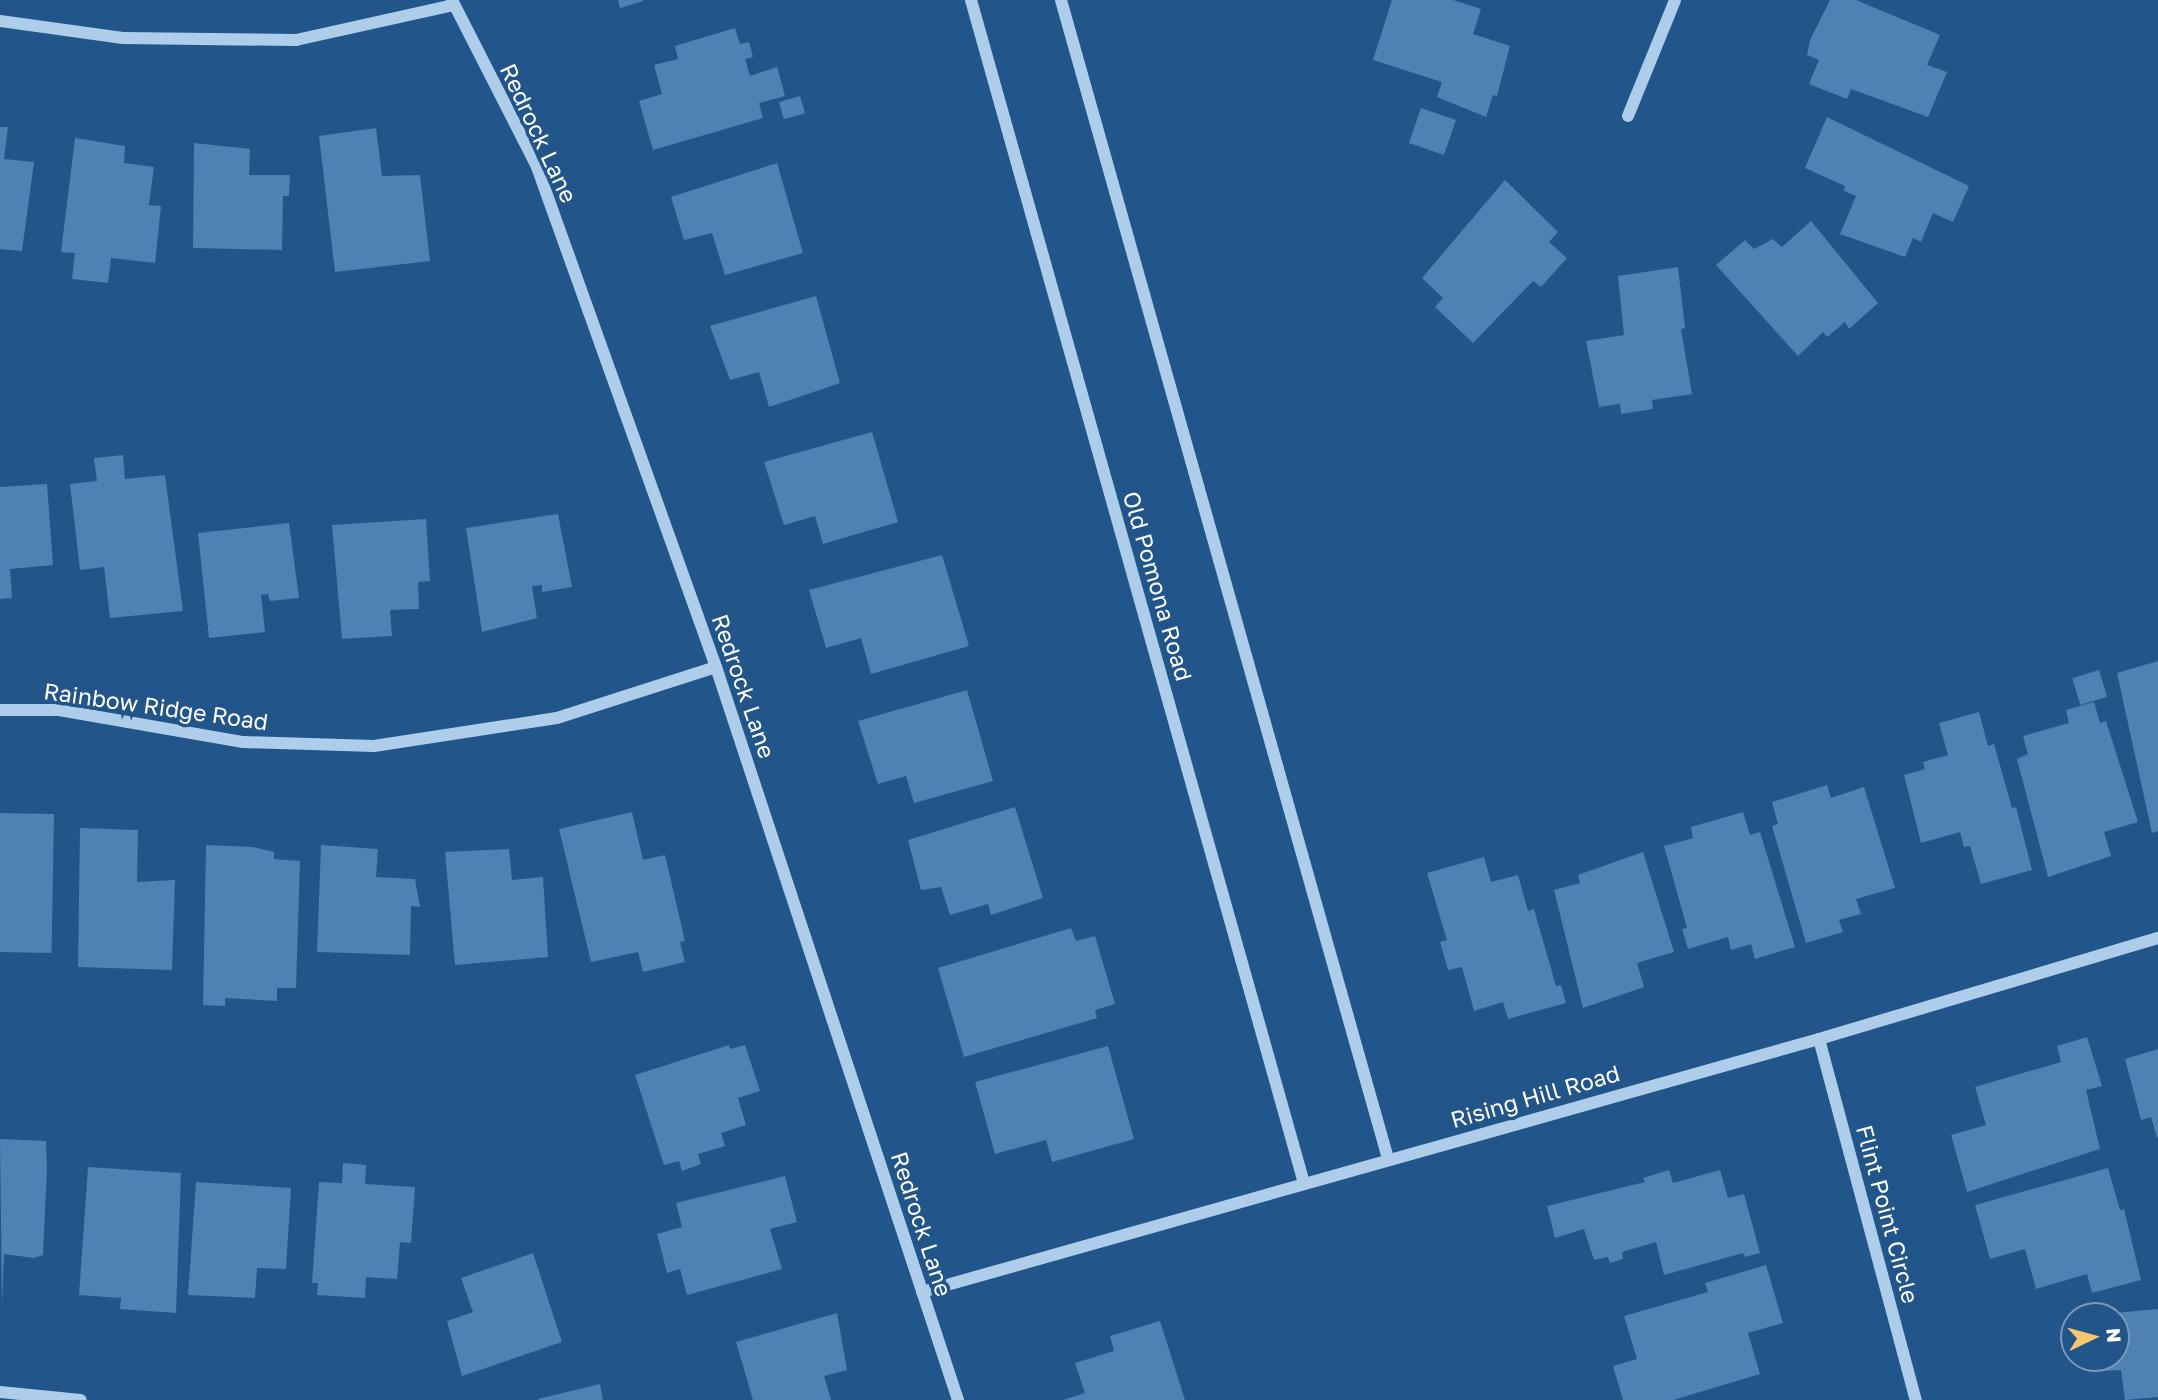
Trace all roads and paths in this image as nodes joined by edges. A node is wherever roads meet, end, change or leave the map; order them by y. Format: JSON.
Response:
{"nodes":[{"id":1,"x":971,"y":0,"type":"edge"},
{"id":2,"x":1061,"y":0,"type":"edge"},
{"id":3,"x":1675,"y":0,"type":"edge"},
{"id":4,"x":453,"y":2,"type":"edge"},
{"id":5,"x":0,"y":21,"type":"edge"},
{"id":6,"x":1628,"y":116,"type":"dead end"},
{"id":7,"x":716,"y":667,"type":"junction"},
{"id":8,"x":0,"y":710,"type":"edge"},
{"id":9,"x":2158,"y":938,"type":"edge"},
{"id":10,"x":1819,"y":1039,"type":"junction"},
{"id":11,"x":1388,"y":1158,"type":"junction"},
{"id":12,"x":1304,"y":1183,"type":"junction"},
{"id":13,"x":922,"y":1292,"type":"junction"},
{"id":14,"x":0,"y":1392,"type":"edge"},
{"id":15,"x":81,"y":1400,"type":"edge"},
{"id":16,"x":958,"y":1400,"type":"edge"},
{"id":17,"x":1916,"y":1400,"type":"edge"}],
"edges":[{"from":1,"to":12,"type":"street","name":"Old Pomona Road"},
{"from":2,"to":11,"type":"street"},
{"from":3,"to":6,"type":"street"},
{"from":4,"to":5,"type":"street"},
{"from":4,"to":7,"type":"street","name":"Redrock Lane"},
{"from":7,"to":8,"type":"street","name":"Rainbow Ridge Road"},
{"from":7,"to":13,"type":"street","name":"Redrock Lane"},
{"from":9,"to":10,"type":"street","name":"Rising Hill Road"},
{"from":10,"to":11,"type":"street","name":"Rising Hill Road"},
{"from":10,"to":17,"type":"street","name":"Flint Point Circle"},
{"from":11,"to":12,"type":"street","name":"Rising Hill Road"},
{"from":12,"to":13,"type":"street","name":"Rising Hill Road"},
{"from":13,"to":16,"type":"street","name":"Redrock Lane"},
{"from":14,"to":15,"type":"street"}]}
